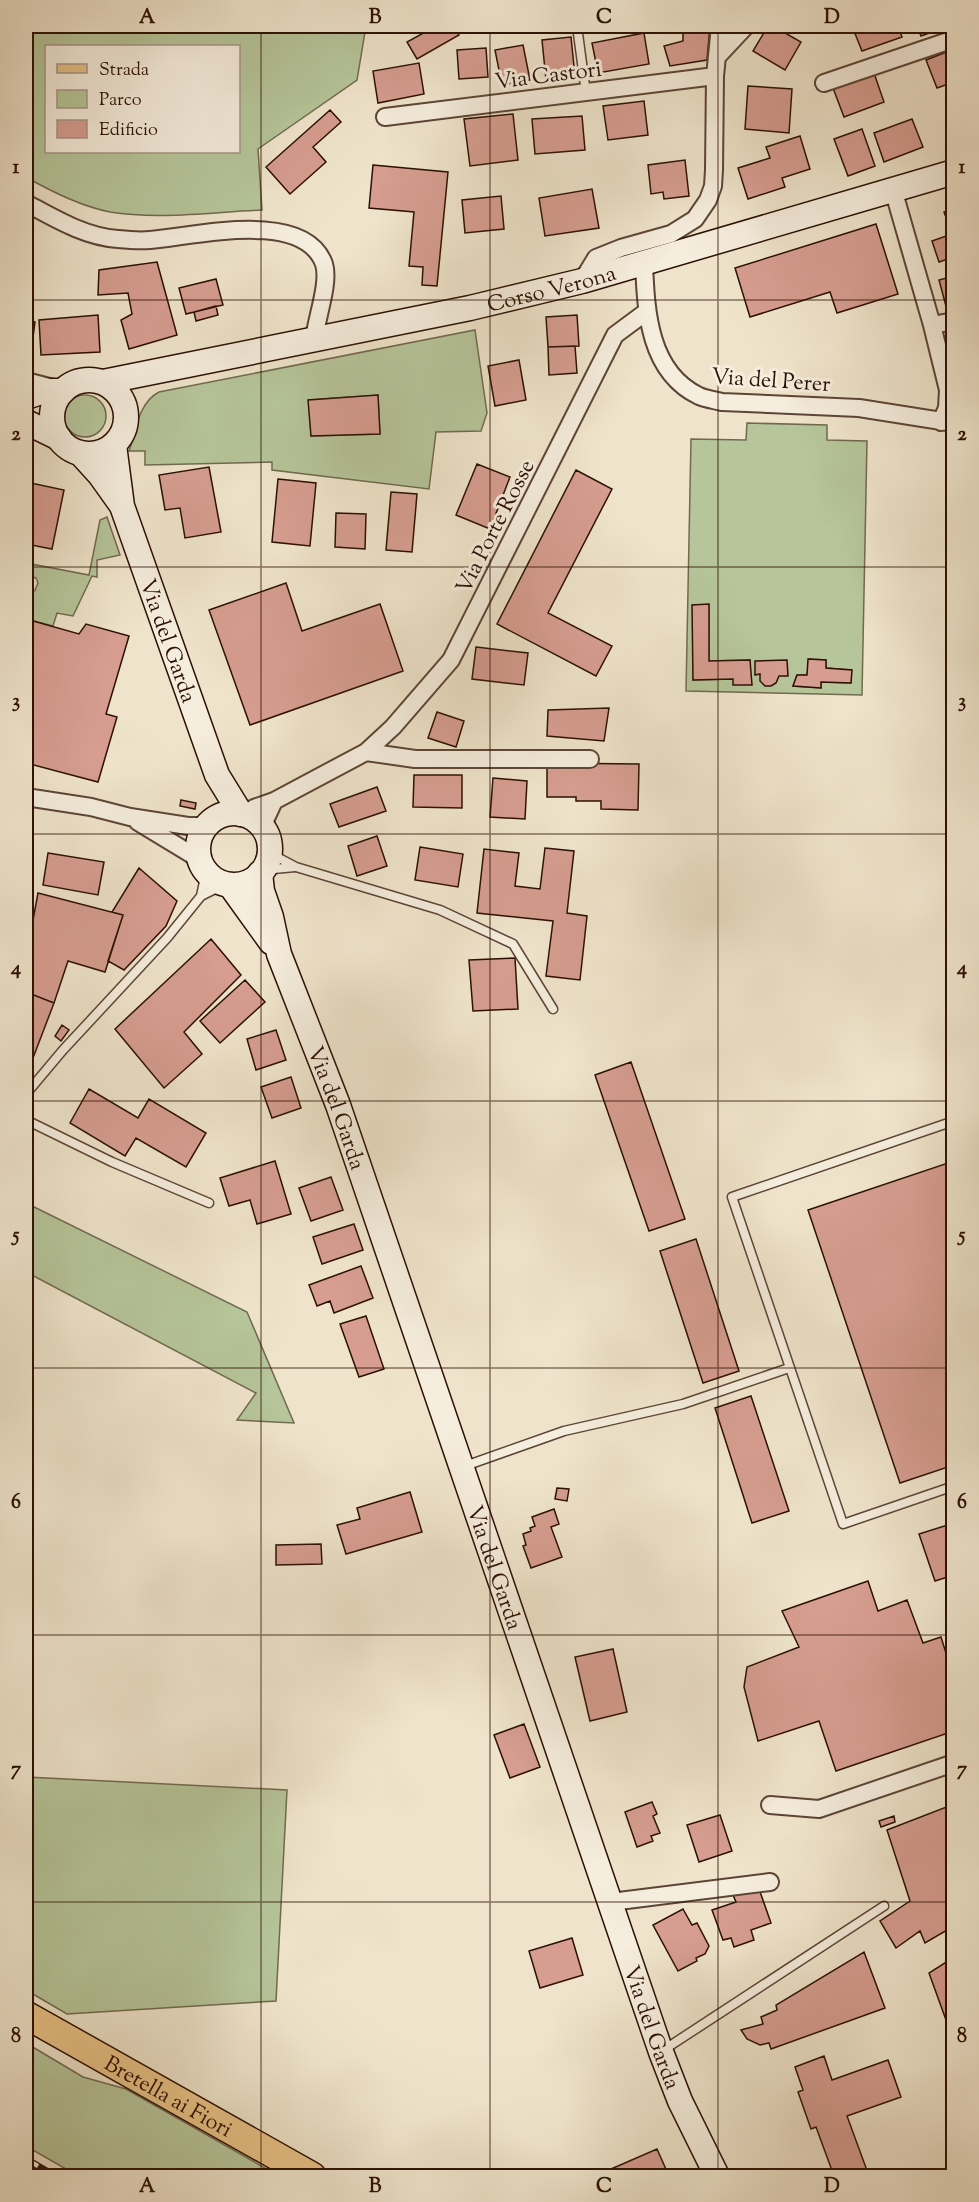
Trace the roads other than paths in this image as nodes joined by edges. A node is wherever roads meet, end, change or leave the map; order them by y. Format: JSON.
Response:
{"nodes":[{"id":1,"x":577,"y":26,"type":"edge"},
{"id":2,"x":720,"y":26,"type":"edge"},
{"id":3,"x":746,"y":26,"type":"edge"},
{"id":4,"x":954,"y":39,"type":"edge"},
{"id":5,"x":717,"y":57,"type":"junction"},
{"id":6,"x":715,"y":76,"type":"junction"},
{"id":7,"x":824,"y":83,"type":"dead end"},
{"id":8,"x":586,"y":93,"type":"junction"},
{"id":9,"x":385,"y":117,"type":"dead end"},
{"id":10,"x":954,"y":172,"type":"edge"},
{"id":11,"x":893,"y":189,"type":"junction"},
{"id":12,"x":26,"y":203,"type":"edge"},
{"id":13,"x":644,"y":264,"type":"junction"},
{"id":14,"x":582,"y":281,"type":"junction"},
{"id":15,"x":646,"y":312,"type":"junction"},
{"id":16,"x":954,"y":321,"type":"edge"},
{"id":17,"x":932,"y":325,"type":"junction"},
{"id":18,"x":314,"y":340,"type":"junction"},
{"id":19,"x":142,"y":376,"type":"junction"},
{"id":20,"x":26,"y":381,"type":"edge"},
{"id":21,"x":103,"y":382,"type":"junction"},
{"id":22,"x":63,"y":391,"type":"junction"},
{"id":23,"x":26,"y":397,"type":"edge"},
{"id":24,"x":126,"y":408,"type":"junction"},
{"id":25,"x":26,"y":422,"type":"edge"},
{"id":26,"x":947,"y":423,"type":"edge"},
{"id":27,"x":59,"y":438,"type":"junction"},
{"id":28,"x":114,"y":445,"type":"junction"},
{"id":29,"x":80,"y":453,"type":"junction"},
{"id":30,"x":122,"y":506,"type":"junction"},
{"id":31,"x":366,"y":752,"type":"junction"},
{"id":32,"x":590,"y":759,"type":"dead end"},
{"id":33,"x":217,"y":775,"type":"junction"},
{"id":34,"x":26,"y":797,"type":"edge"},
{"id":35,"x":130,"y":818,"type":"junction"},
{"id":36,"x":211,"y":822,"type":"junction"},
{"id":37,"x":257,"y":841,"type":"junction"},
{"id":38,"x":296,"y":867,"type":"junction"},
{"id":39,"x":215,"y":875,"type":"junction"},
{"id":40,"x":201,"y":896,"type":"junction"},
{"id":41,"x":279,"y":954,"type":"junction"},
{"id":42,"x":553,"y":1009,"type":"dead end"},
{"id":43,"x":26,"y":1094,"type":"edge"},
{"id":44,"x":26,"y":1120,"type":"edge"},
{"id":45,"x":954,"y":1121,"type":"edge"},
{"id":46,"x":208,"y":1203,"type":"dead end"},
{"id":47,"x":789,"y":1368,"type":"junction"},
{"id":48,"x":461,"y":1468,"type":"junction"},
{"id":49,"x":954,"y":1486,"type":"edge"},
{"id":50,"x":954,"y":1763,"type":"edge"},
{"id":51,"x":770,"y":1805,"type":"dead end"},
{"id":52,"x":770,"y":1882,"type":"dead end"},
{"id":53,"x":611,"y":1902,"type":"junction"},
{"id":54,"x":884,"y":1906,"type":"dead end"},
{"id":55,"x":26,"y":2015,"type":"edge"},
{"id":56,"x":26,"y":2028,"type":"edge"},
{"id":57,"x":661,"y":2052,"type":"junction"},
{"id":58,"x":136,"y":2077,"type":"junction"},
{"id":59,"x":312,"y":2176,"type":"edge"},
{"id":60,"x":717,"y":2176,"type":"edge"}],
"edges":[{"from":1,"to":8,"type":"lane"},
{"from":2,"to":5,"type":"street"},
{"from":3,"to":5,"type":"street"},
{"from":4,"to":7,"type":"street"},
{"from":5,"to":6,"type":"street"},
{"from":6,"to":8,"type":"street","name":"Via Castori"},
{"from":6,"to":14,"type":"street"},
{"from":8,"to":9,"type":"street","name":"Via Castori"},
{"from":10,"to":11,"type":"street","name":"Corso Verona"},
{"from":11,"to":13,"type":"street","name":"Corso Verona"},
{"from":11,"to":17,"type":"street"},
{"from":12,"to":18,"type":"street"},
{"from":13,"to":14,"type":"street","name":"Corso Verona"},
{"from":13,"to":15,"type":"street","name":"Via del Perer"},
{"from":14,"to":18,"type":"street","name":"Corso Verona"},
{"from":15,"to":26,"type":"street","name":"Via del Perer"},
{"from":15,"to":31,"type":"street","name":"Via Porte Rosse"},
{"from":16,"to":17,"type":"street"},
{"from":17,"to":26,"type":"street"},
{"from":18,"to":19,"type":"street","name":"Corso Verona"},
{"from":19,"to":21,"type":"street","name":"Corso Verona"},
{"from":19,"to":24,"type":"street"},
{"from":20,"to":22,"type":"street"},
{"from":21,"to":22,"type":"street"},
{"from":21,"to":24,"type":"street"},
{"from":22,"to":23,"type":"street"},
{"from":22,"to":27,"type":"street"},
{"from":24,"to":28,"type":"street"},
{"from":25,"to":27,"type":"street"},
{"from":27,"to":29,"type":"street"},
{"from":28,"to":29,"type":"street"},
{"from":28,"to":30,"type":"street","name":"Via del Garda"},
{"from":29,"to":30,"type":"street","name":"Via del Garda"},
{"from":30,"to":33,"type":"street","name":"Via del Garda"},
{"from":31,"to":32,"type":"street"},
{"from":31,"to":37,"type":"street","name":"Via Porte Rosse"},
{"from":33,"to":36,"type":"street","name":"Via del Garda"},
{"from":33,"to":37,"type":"street","name":"Via del Garda"},
{"from":34,"to":35,"type":"street"},
{"from":35,"to":36,"type":"street"},
{"from":35,"to":39,"type":"street"},
{"from":36,"to":37,"type":"street"},
{"from":36,"to":39,"type":"street"},
{"from":37,"to":38,"type":"lane"},
{"from":37,"to":38,"type":"lane"},
{"from":37,"to":39,"type":"street"},
{"from":37,"to":41,"type":"street","name":"Via del Garda"},
{"from":38,"to":42,"type":"lane"},
{"from":39,"to":40,"type":"lane"},
{"from":39,"to":40,"type":"lane"},
{"from":39,"to":41,"type":"street","name":"Via del Garda"},
{"from":40,"to":43,"type":"lane"},
{"from":41,"to":48,"type":"street","name":"Via del Garda"},
{"from":44,"to":46,"type":"lane"},
{"from":45,"to":47,"type":"lane"},
{"from":47,"to":48,"type":"lane"},
{"from":47,"to":49,"type":"lane"},
{"from":48,"to":53,"type":"street","name":"Via del Garda"},
{"from":50,"to":51,"type":"street"},
{"from":52,"to":53,"type":"street"},
{"from":53,"to":57,"type":"street","name":"Via del Garda"},
{"from":54,"to":57,"type":"lane"},
{"from":55,"to":58,"type":"main road","name":"Bretella ai Fiori"},
{"from":56,"to":58,"type":"main road"},
{"from":57,"to":60,"type":"street","name":"Via del Garda"},
{"from":58,"to":59,"type":"main road","name":"Bretella ai Fiori"}]}
